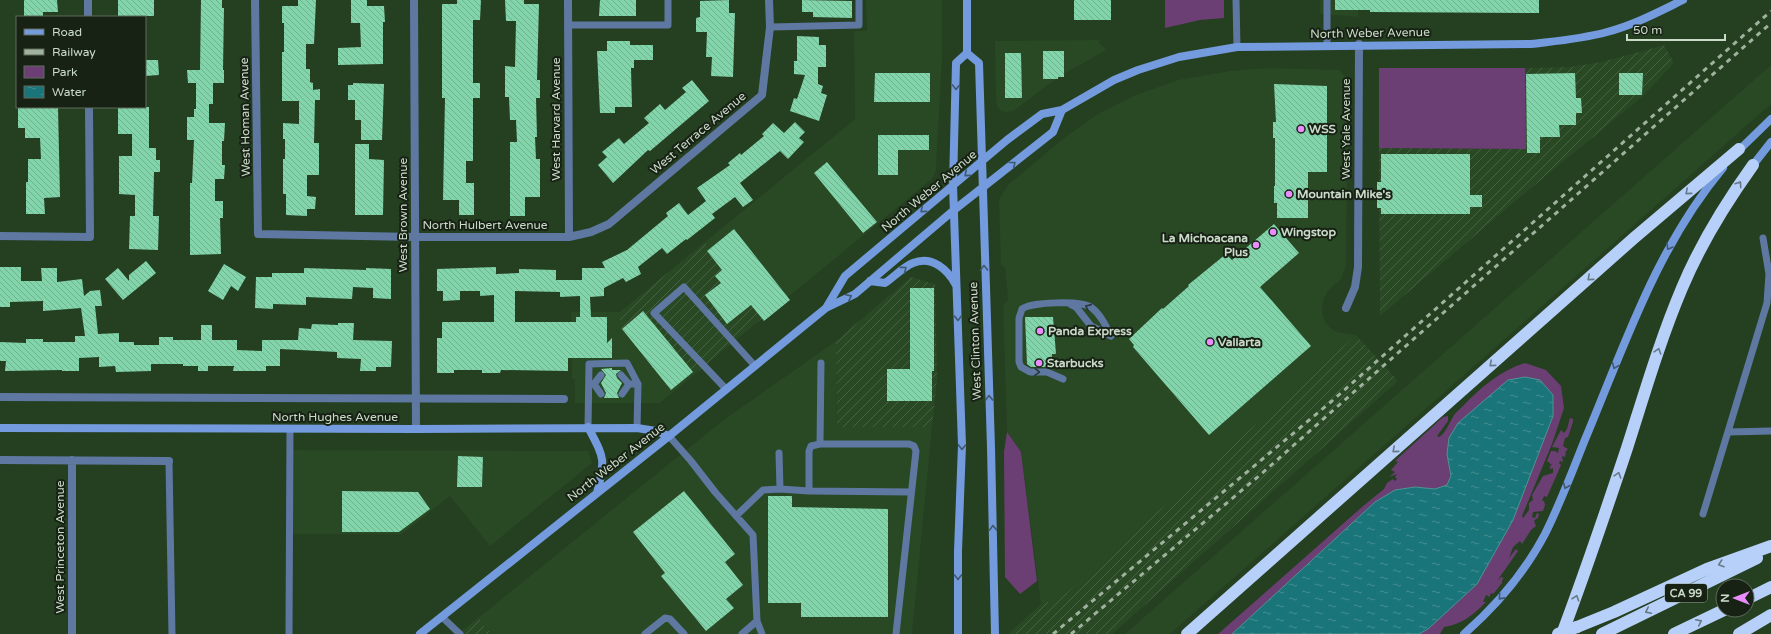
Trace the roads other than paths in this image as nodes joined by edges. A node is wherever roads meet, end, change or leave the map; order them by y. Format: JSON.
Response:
{"nodes":[{"id":1,"x":88,"y":0,"type":"edge"},
{"id":2,"x":255,"y":0,"type":"edge"},
{"id":3,"x":414,"y":0,"type":"edge"},
{"id":4,"x":568,"y":0,"type":"edge"},
{"id":5,"x":668,"y":0,"type":"edge"},
{"id":6,"x":769,"y":0,"type":"edge"},
{"id":7,"x":859,"y":0,"type":"edge"},
{"id":8,"x":967,"y":0,"type":"edge"},
{"id":9,"x":1236,"y":0,"type":"edge"},
{"id":10,"x":1327,"y":0,"type":"edge"},
{"id":11,"x":1683,"y":0,"type":"edge"},
{"id":12,"x":88,"y":16,"type":"edge"},
{"id":13,"x":568,"y":24,"type":"junction"},
{"id":14,"x":770,"y":27,"type":"junction"},
{"id":15,"x":1358,"y":44,"type":"junction"},
{"id":16,"x":1327,"y":45,"type":"junction"},
{"id":17,"x":1237,"y":46,"type":"junction"},
{"id":18,"x":967,"y":53,"type":"junction"},
{"id":19,"x":89,"y":108,"type":"edge"},
{"id":20,"x":1062,"y":110,"type":"junction"},
{"id":21,"x":1771,"y":119,"type":"edge"},
{"id":22,"x":1771,"y":142,"type":"edge"},
{"id":23,"x":1739,"y":149,"type":"junction"},
{"id":24,"x":981,"y":162,"type":"junction"},
{"id":25,"x":1753,"y":165,"type":"joint"},
{"id":26,"x":953,"y":185,"type":"junction"},
{"id":27,"x":982,"y":188,"type":"junction"},
{"id":28,"x":954,"y":210,"type":"junction"},
{"id":29,"x":258,"y":234,"type":"joint"},
{"id":30,"x":0,"y":236,"type":"edge"},
{"id":31,"x":415,"y":237,"type":"junction"},
{"id":32,"x":569,"y":237,"type":"junction"},
{"id":33,"x":1763,"y":238,"type":"dead end"},
{"id":34,"x":870,"y":282,"type":"junction"},
{"id":35,"x":957,"y":288,"type":"junction"},
{"id":36,"x":1769,"y":296,"type":"edge"},
{"id":37,"x":1068,"y":304,"type":"junction"},
{"id":38,"x":826,"y":308,"type":"junction"},
{"id":39,"x":1346,"y":308,"type":"dead end"},
{"id":40,"x":821,"y":363,"type":"dead end"},
{"id":41,"x":755,"y":366,"type":"junction"},
{"id":42,"x":601,"y":375,"type":"dead end"},
{"id":43,"x":621,"y":375,"type":"dead end"},
{"id":44,"x":1063,"y":379,"type":"dead end"},
{"id":45,"x":595,"y":384,"type":"junction"},
{"id":46,"x":625,"y":384,"type":"junction"},
{"id":47,"x":638,"y":384,"type":"junction"},
{"id":48,"x":726,"y":389,"type":"junction"},
{"id":49,"x":601,"y":394,"type":"dead end"},
{"id":50,"x":622,"y":394,"type":"dead end"},
{"id":51,"x":0,"y":397,"type":"edge"},
{"id":52,"x":416,"y":398,"type":"junction"},
{"id":53,"x":564,"y":398,"type":"dead end"},
{"id":54,"x":588,"y":427,"type":"junction"},
{"id":55,"x":0,"y":428,"type":"edge"},
{"id":56,"x":638,"y":428,"type":"junction"},
{"id":57,"x":290,"y":429,"type":"junction"},
{"id":58,"x":416,"y":429,"type":"junction"},
{"id":59,"x":1771,"y":430,"type":"edge"},
{"id":60,"x":1728,"y":432,"type":"junction"},
{"id":61,"x":669,"y":436,"type":"junction"},
{"id":62,"x":820,"y":444,"type":"junction"},
{"id":63,"x":779,"y":453,"type":"dead end"},
{"id":64,"x":0,"y":460,"type":"edge"},
{"id":65,"x":72,"y":460,"type":"junction"},
{"id":66,"x":169,"y":461,"type":"joint"},
{"id":67,"x":780,"y":489,"type":"junction"},
{"id":68,"x":809,"y":491,"type":"junction"},
{"id":69,"x":912,"y":492,"type":"junction"},
{"id":70,"x":597,"y":493,"type":"junction"},
{"id":71,"x":1703,"y":514,"type":"dead end"},
{"id":72,"x":736,"y":516,"type":"junction"},
{"id":73,"x":1771,"y":546,"type":"edge"},
{"id":74,"x":1771,"y":551,"type":"edge"},
{"id":75,"x":1771,"y":587,"type":"edge"},
{"id":76,"x":1755,"y":595,"type":"edge"},
{"id":77,"x":1715,"y":614,"type":"edge"},
{"id":78,"x":1771,"y":615,"type":"edge"},
{"id":79,"x":442,"y":617,"type":"junction"},
{"id":80,"x":757,"y":621,"type":"junction"},
{"id":81,"x":72,"y":634,"type":"edge"},
{"id":82,"x":172,"y":634,"type":"edge"},
{"id":83,"x":289,"y":634,"type":"edge"},
{"id":84,"x":420,"y":634,"type":"edge"},
{"id":85,"x":460,"y":634,"type":"edge"},
{"id":86,"x":645,"y":634,"type":"edge"},
{"id":87,"x":684,"y":634,"type":"edge"},
{"id":88,"x":742,"y":634,"type":"edge"},
{"id":89,"x":762,"y":634,"type":"edge"},
{"id":90,"x":896,"y":634,"type":"edge"},
{"id":91,"x":958,"y":634,"type":"edge"},
{"id":92,"x":994,"y":634,"type":"edge"},
{"id":93,"x":1187,"y":634,"type":"edge"},
{"id":94,"x":1464,"y":634,"type":"edge"},
{"id":95,"x":1558,"y":634,"type":"edge"},
{"id":96,"x":1562,"y":634,"type":"edge"},
{"id":97,"x":1602,"y":634,"type":"edge"},
{"id":98,"x":1674,"y":634,"type":"edge"},
{"id":99,"x":1739,"y":634,"type":"edge"}],
"edges":[{"from":1,"to":12,"type":"street"},
{"from":2,"to":29,"type":"street","name":"West Homan Avenue"},
{"from":3,"to":31,"type":"street","name":"West Brown Avenue"},
{"from":4,"to":13,"type":"street","name":"West Harvard Avenue"},
{"from":5,"to":13,"type":"lane"},
{"from":6,"to":14,"type":"street","name":"West Terrace Avenue"},
{"from":7,"to":14,"type":"lane"},
{"from":8,"to":18,"type":"main road"},
{"from":9,"to":17,"type":"lane"},
{"from":10,"to":16,"type":"lane"},
{"from":11,"to":15,"type":"main road","name":"North Weber Avenue"},
{"from":13,"to":32,"type":"street","name":"West Harvard Avenue"},
{"from":14,"to":32,"type":"street","name":"West Terrace Avenue"},
{"from":15,"to":16,"type":"main road","name":"North Weber Avenue"},
{"from":15,"to":39,"type":"street","name":"West Yale Avenue"},
{"from":16,"to":17,"type":"main road","name":"North Weber Avenue"},
{"from":17,"to":20,"type":"main road","name":"North Weber Avenue"},
{"from":18,"to":24,"type":"main road","name":"West Clinton Avenue"},
{"from":18,"to":26,"type":"main road","name":"West Clinton Avenue","one_way":true},
{"from":19,"to":30,"type":"street"},
{"from":20,"to":24,"type":"main road","name":"North Weber Avenue"},
{"from":27,"to":20,"type":"main road","name":"North Weber Avenue","one_way":true},
{"from":21,"to":23,"type":"main road"},
{"from":22,"to":25,"type":"main road"},
{"from":23,"to":93,"type":"highway","one_way":true},
{"from":23,"to":94,"type":"main road","one_way":true},
{"from":24,"to":26,"type":"main road","name":"North Weber Avenue","one_way":true},
{"from":24,"to":27,"type":"main road","name":"West Clinton Avenue"},
{"from":96,"to":25,"type":"highway","one_way":true},
{"from":26,"to":28,"type":"main road","name":"West Clinton Avenue"},
{"from":26,"to":38,"type":"main road","name":"North Weber Avenue","one_way":true},
{"from":27,"to":28,"type":"main road","name":"North Weber Avenue"},
{"from":92,"to":27,"type":"main road","name":"West Clinton Avenue","one_way":true},
{"from":28,"to":34,"type":"main road","name":"North Weber Avenue"},
{"from":28,"to":35,"type":"main road","name":"West Clinton Avenue"},
{"from":29,"to":31,"type":"street","name":"North Hulbert Avenue"},
{"from":31,"to":32,"type":"street","name":"North Hulbert Avenue"},
{"from":31,"to":52,"type":"street","name":"West Brown Avenue"},
{"from":33,"to":36,"type":"lane"},
{"from":34,"to":35,"type":"main road","one_way":true},
{"from":38,"to":34,"type":"main road","name":"North Weber Avenue","one_way":true},
{"from":35,"to":91,"type":"main road","name":"West Clinton Avenue","one_way":true},
{"from":36,"to":60,"type":"lane"},
{"from":37,"to":37,"type":"lane","one_way":true},
{"from":37,"to":44,"type":"lane","one_way":true},
{"from":38,"to":41,"type":"main road","name":"North Weber Avenue"},
{"from":40,"to":62,"type":"lane"},
{"from":41,"to":48,"type":"main road","name":"North Weber Avenue"},
{"from":41,"to":48,"type":"lane"},
{"from":42,"to":45,"type":"lane"},
{"from":43,"to":46,"type":"lane"},
{"from":45,"to":47,"type":"lane"},
{"from":45,"to":49,"type":"lane"},
{"from":45,"to":54,"type":"lane"},
{"from":46,"to":47,"type":"lane"},
{"from":46,"to":50,"type":"lane"},
{"from":47,"to":56,"type":"lane"},
{"from":48,"to":61,"type":"main road","name":"North Weber Avenue"},
{"from":51,"to":52,"type":"street"},
{"from":52,"to":53,"type":"street"},
{"from":52,"to":58,"type":"street","name":"West Brown Avenue"},
{"from":54,"to":56,"type":"main road","name":"North Hughes Avenue"},
{"from":54,"to":58,"type":"main road","name":"North Hughes Avenue"},
{"from":54,"to":70,"type":"main road"},
{"from":55,"to":57,"type":"main road","name":"North Hughes Avenue"},
{"from":56,"to":61,"type":"main road","name":"North Hughes Avenue"},
{"from":57,"to":58,"type":"main road","name":"North Hughes Avenue"},
{"from":57,"to":83,"type":"lane"},
{"from":59,"to":60,"type":"lane"},
{"from":60,"to":71,"type":"lane"},
{"from":61,"to":70,"type":"main road","name":"North Weber Avenue"},
{"from":61,"to":72,"type":"lane"},
{"from":62,"to":68,"type":"lane"},
{"from":62,"to":69,"type":"lane"},
{"from":63,"to":67,"type":"lane"},
{"from":64,"to":65,"type":"street"},
{"from":65,"to":66,"type":"street"},
{"from":65,"to":81,"type":"street","name":"West Princeton Avenue"},
{"from":66,"to":82,"type":"lane"},
{"from":67,"to":68,"type":"lane"},
{"from":67,"to":72,"type":"lane"},
{"from":68,"to":69,"type":"lane"},
{"from":69,"to":90,"type":"lane"},
{"from":70,"to":79,"type":"main road","name":"North Weber Avenue"},
{"from":72,"to":80,"type":"lane"},
{"from":73,"to":95,"type":"highway","one_way":true,"bridge":true},
{"from":74,"to":97,"type":"highway","number":"CA 99","one_way":true},
{"from":75,"to":76,"type":"highway"},
{"from":98,"to":77,"type":"highway","number":"CA 99","one_way":true},
{"from":78,"to":99,"type":"highway"},
{"from":79,"to":84,"type":"main road","name":"North Weber Avenue"},
{"from":79,"to":85,"type":"lane"},
{"from":80,"to":88,"type":"lane"},
{"from":80,"to":89,"type":"lane"},
{"from":86,"to":87,"type":"lane"}]}
